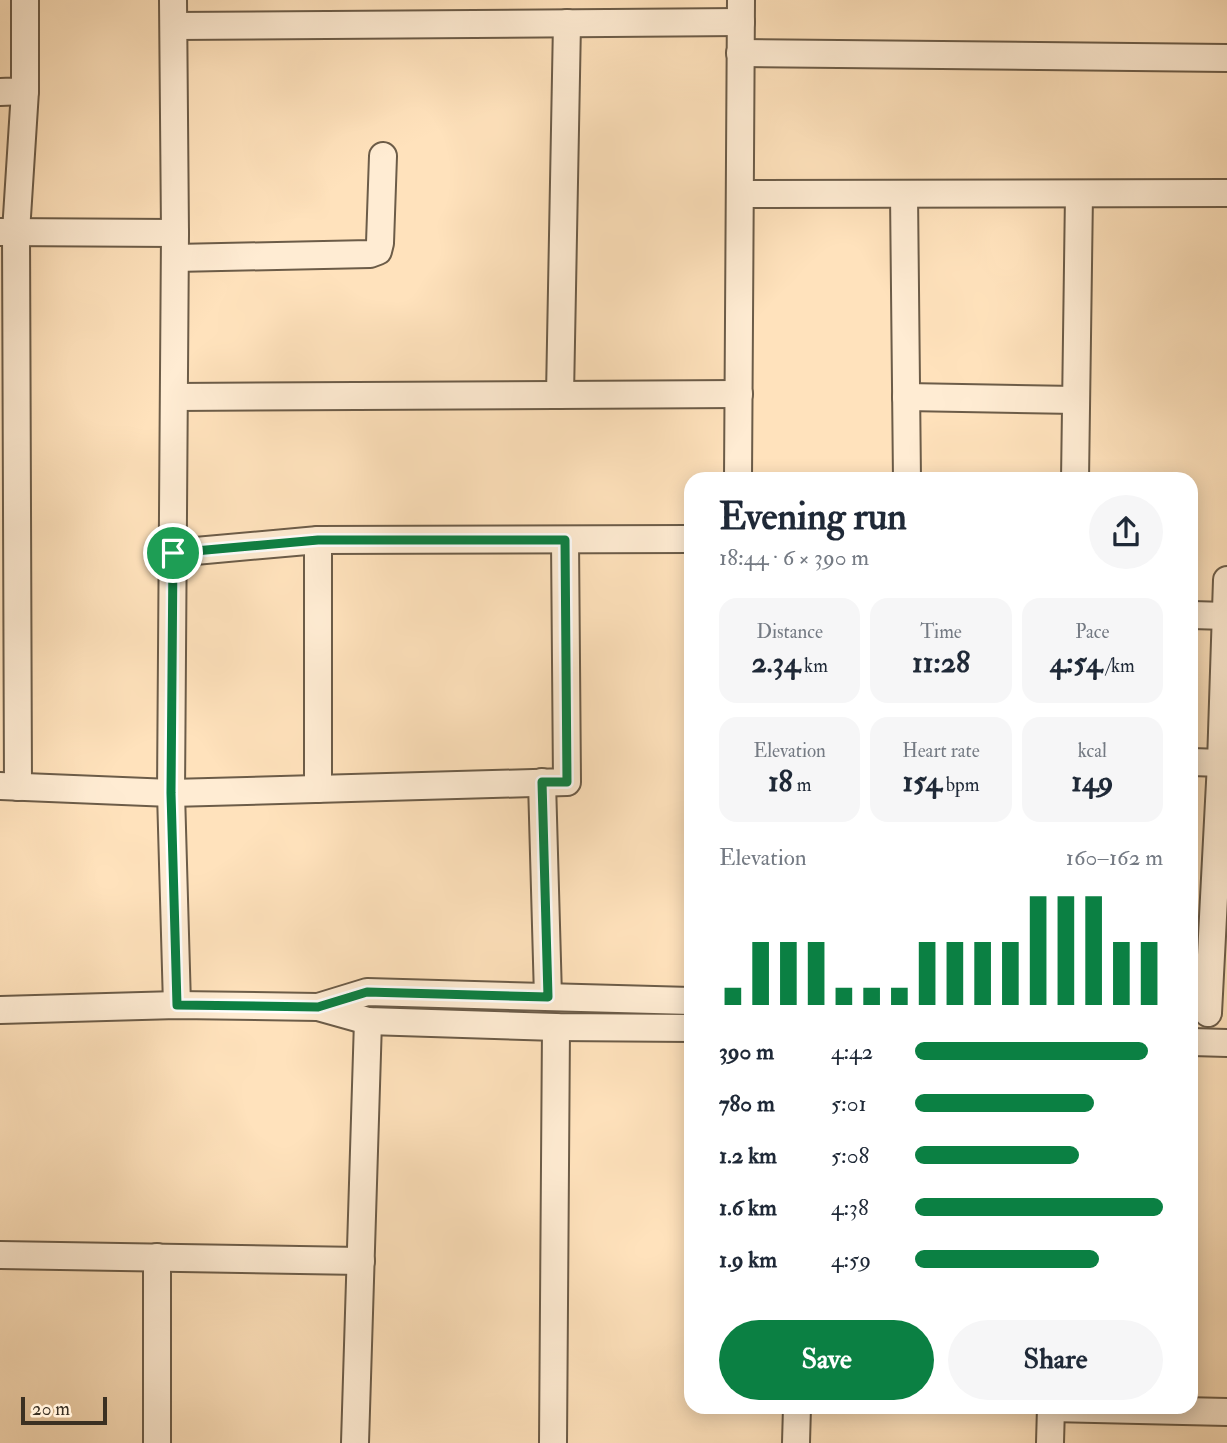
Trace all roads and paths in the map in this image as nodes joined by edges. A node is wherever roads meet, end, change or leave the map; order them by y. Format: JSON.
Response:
{"nodes":[{"id":1,"x":25,"y":0,"type":"edge"},
{"id":2,"x":741,"y":11,"type":"edge"},
{"id":3,"x":174,"y":13,"type":"edge"},
{"id":4,"x":567,"y":23,"type":"junction"},
{"id":5,"x":740,"y":53,"type":"junction"},
{"id":6,"x":1227,"y":58,"type":"edge"},
{"id":7,"x":12,"y":92,"type":"edge"},
{"id":8,"x":383,"y":156,"type":"dead end"},
{"id":9,"x":1227,"y":193,"type":"edge"},
{"id":10,"x":740,"y":194,"type":"junction"},
{"id":11,"x":904,"y":194,"type":"junction"},
{"id":12,"x":1079,"y":194,"type":"junction"},
{"id":13,"x":8,"y":232,"type":"edge"},
{"id":14,"x":175,"y":246,"type":"junction"},
{"id":15,"x":8,"y":381,"type":"edge"},
{"id":16,"x":739,"y":394,"type":"junction"},
{"id":17,"x":560,"y":395,"type":"junction"},
{"id":18,"x":174,"y":397,"type":"junction"},
{"id":19,"x":906,"y":397,"type":"junction"},
{"id":20,"x":1076,"y":400,"type":"junction"},
{"id":21,"x":738,"y":472,"type":"edge"},
{"id":22,"x":907,"y":472,"type":"edge"},
{"id":23,"x":1075,"y":472,"type":"edge"},
{"id":24,"x":684,"y":539,"type":"edge"},
{"id":25,"x":318,"y":540,"type":"junction"},
{"id":26,"x":565,"y":540,"type":"junction"},
{"id":27,"x":173,"y":553,"type":"junction"},
{"id":28,"x":1227,"y":580,"type":"edge"},
{"id":29,"x":1198,"y":615,"type":"edge"},
{"id":30,"x":1226,"y":616,"type":"edge"},
{"id":31,"x":9,"y":638,"type":"edge"},
{"id":32,"x":1198,"y":766,"type":"edge"},
{"id":33,"x":1222,"y":780,"type":"edge"},
{"id":34,"x":542,"y":782,"type":"junction"},
{"id":35,"x":9,"y":787,"type":"edge"},
{"id":36,"x":318,"y":789,"type":"junction"},
{"id":37,"x":171,"y":793,"type":"junction"},
{"id":38,"x":548,"y":997,"type":"junction"},
{"id":39,"x":684,"y":1001,"type":"edge"},
{"id":40,"x":177,"y":1005,"type":"junction"},
{"id":41,"x":318,"y":1007,"type":"junction"},
{"id":42,"x":0,"y":1010,"type":"edge"},
{"id":43,"x":1209,"y":1013,"type":"edge"},
{"id":44,"x":368,"y":1021,"type":"junction"},
{"id":45,"x":556,"y":1027,"type":"junction"},
{"id":46,"x":684,"y":1028,"type":"edge"},
{"id":47,"x":1198,"y":1042,"type":"edge"},
{"id":48,"x":1227,"y":1043,"type":"edge"},
{"id":49,"x":0,"y":1255,"type":"edge"},
{"id":50,"x":156,"y":1257,"type":"junction"},
{"id":51,"x":361,"y":1261,"type":"junction"},
{"id":52,"x":1198,"y":1411,"type":"edge"},
{"id":53,"x":1227,"y":1412,"type":"edge"},
{"id":54,"x":797,"y":1414,"type":"edge"},
{"id":55,"x":1051,"y":1414,"type":"edge"},
{"id":56,"x":158,"y":1443,"type":"edge"},
{"id":57,"x":355,"y":1443,"type":"edge"},
{"id":58,"x":553,"y":1443,"type":"edge"},
{"id":59,"x":796,"y":1443,"type":"edge"},
{"id":60,"x":1050,"y":1443,"type":"edge"}],
"edges":[{"from":1,"to":7,"type":"street"},
{"from":2,"to":4,"type":"street"},
{"from":2,"to":5,"type":"street"},
{"from":3,"to":4,"type":"street"},
{"from":3,"to":14,"type":"street"},
{"from":4,"to":17,"type":"street"},
{"from":5,"to":6,"type":"street"},
{"from":5,"to":10,"type":"street"},
{"from":7,"to":13,"type":"street"},
{"from":8,"to":14,"type":"street"},
{"from":9,"to":12,"type":"street"},
{"from":10,"to":11,"type":"street"},
{"from":10,"to":16,"type":"street"},
{"from":11,"to":12,"type":"street"},
{"from":11,"to":19,"type":"street"},
{"from":12,"to":20,"type":"street"},
{"from":13,"to":14,"type":"street"},
{"from":13,"to":15,"type":"street"},
{"from":14,"to":18,"type":"street"},
{"from":15,"to":31,"type":"street"},
{"from":16,"to":17,"type":"street"},
{"from":16,"to":21,"type":"street"},
{"from":17,"to":18,"type":"street"},
{"from":18,"to":27,"type":"street"},
{"from":19,"to":20,"type":"street"},
{"from":19,"to":22,"type":"street"},
{"from":20,"to":23,"type":"street"},
{"from":24,"to":26,"type":"street"},
{"from":25,"to":26,"type":"street"},
{"from":25,"to":27,"type":"street"},
{"from":25,"to":36,"type":"street"},
{"from":26,"to":34,"type":"street"},
{"from":27,"to":37,"type":"street"},
{"from":28,"to":30,"type":"street"},
{"from":29,"to":30,"type":"street"},
{"from":30,"to":33,"type":"street"},
{"from":31,"to":35,"type":"street"},
{"from":32,"to":33,"type":"street"},
{"from":33,"to":43,"type":"street"},
{"from":34,"to":36,"type":"street"},
{"from":34,"to":38,"type":"street"},
{"from":35,"to":37,"type":"street"},
{"from":36,"to":37,"type":"street"},
{"from":37,"to":40,"type":"street"},
{"from":38,"to":39,"type":"street"},
{"from":38,"to":41,"type":"street"},
{"from":40,"to":41,"type":"street"},
{"from":40,"to":42,"type":"street"},
{"from":41,"to":44,"type":"street"},
{"from":44,"to":45,"type":"street"},
{"from":44,"to":51,"type":"street"},
{"from":45,"to":46,"type":"street"},
{"from":45,"to":58,"type":"street"},
{"from":47,"to":48,"type":"street"},
{"from":49,"to":50,"type":"street"},
{"from":50,"to":51,"type":"street"},
{"from":50,"to":56,"type":"street"},
{"from":51,"to":57,"type":"street"},
{"from":52,"to":53,"type":"street"},
{"from":54,"to":59,"type":"street"},
{"from":55,"to":60,"type":"street"}]}
